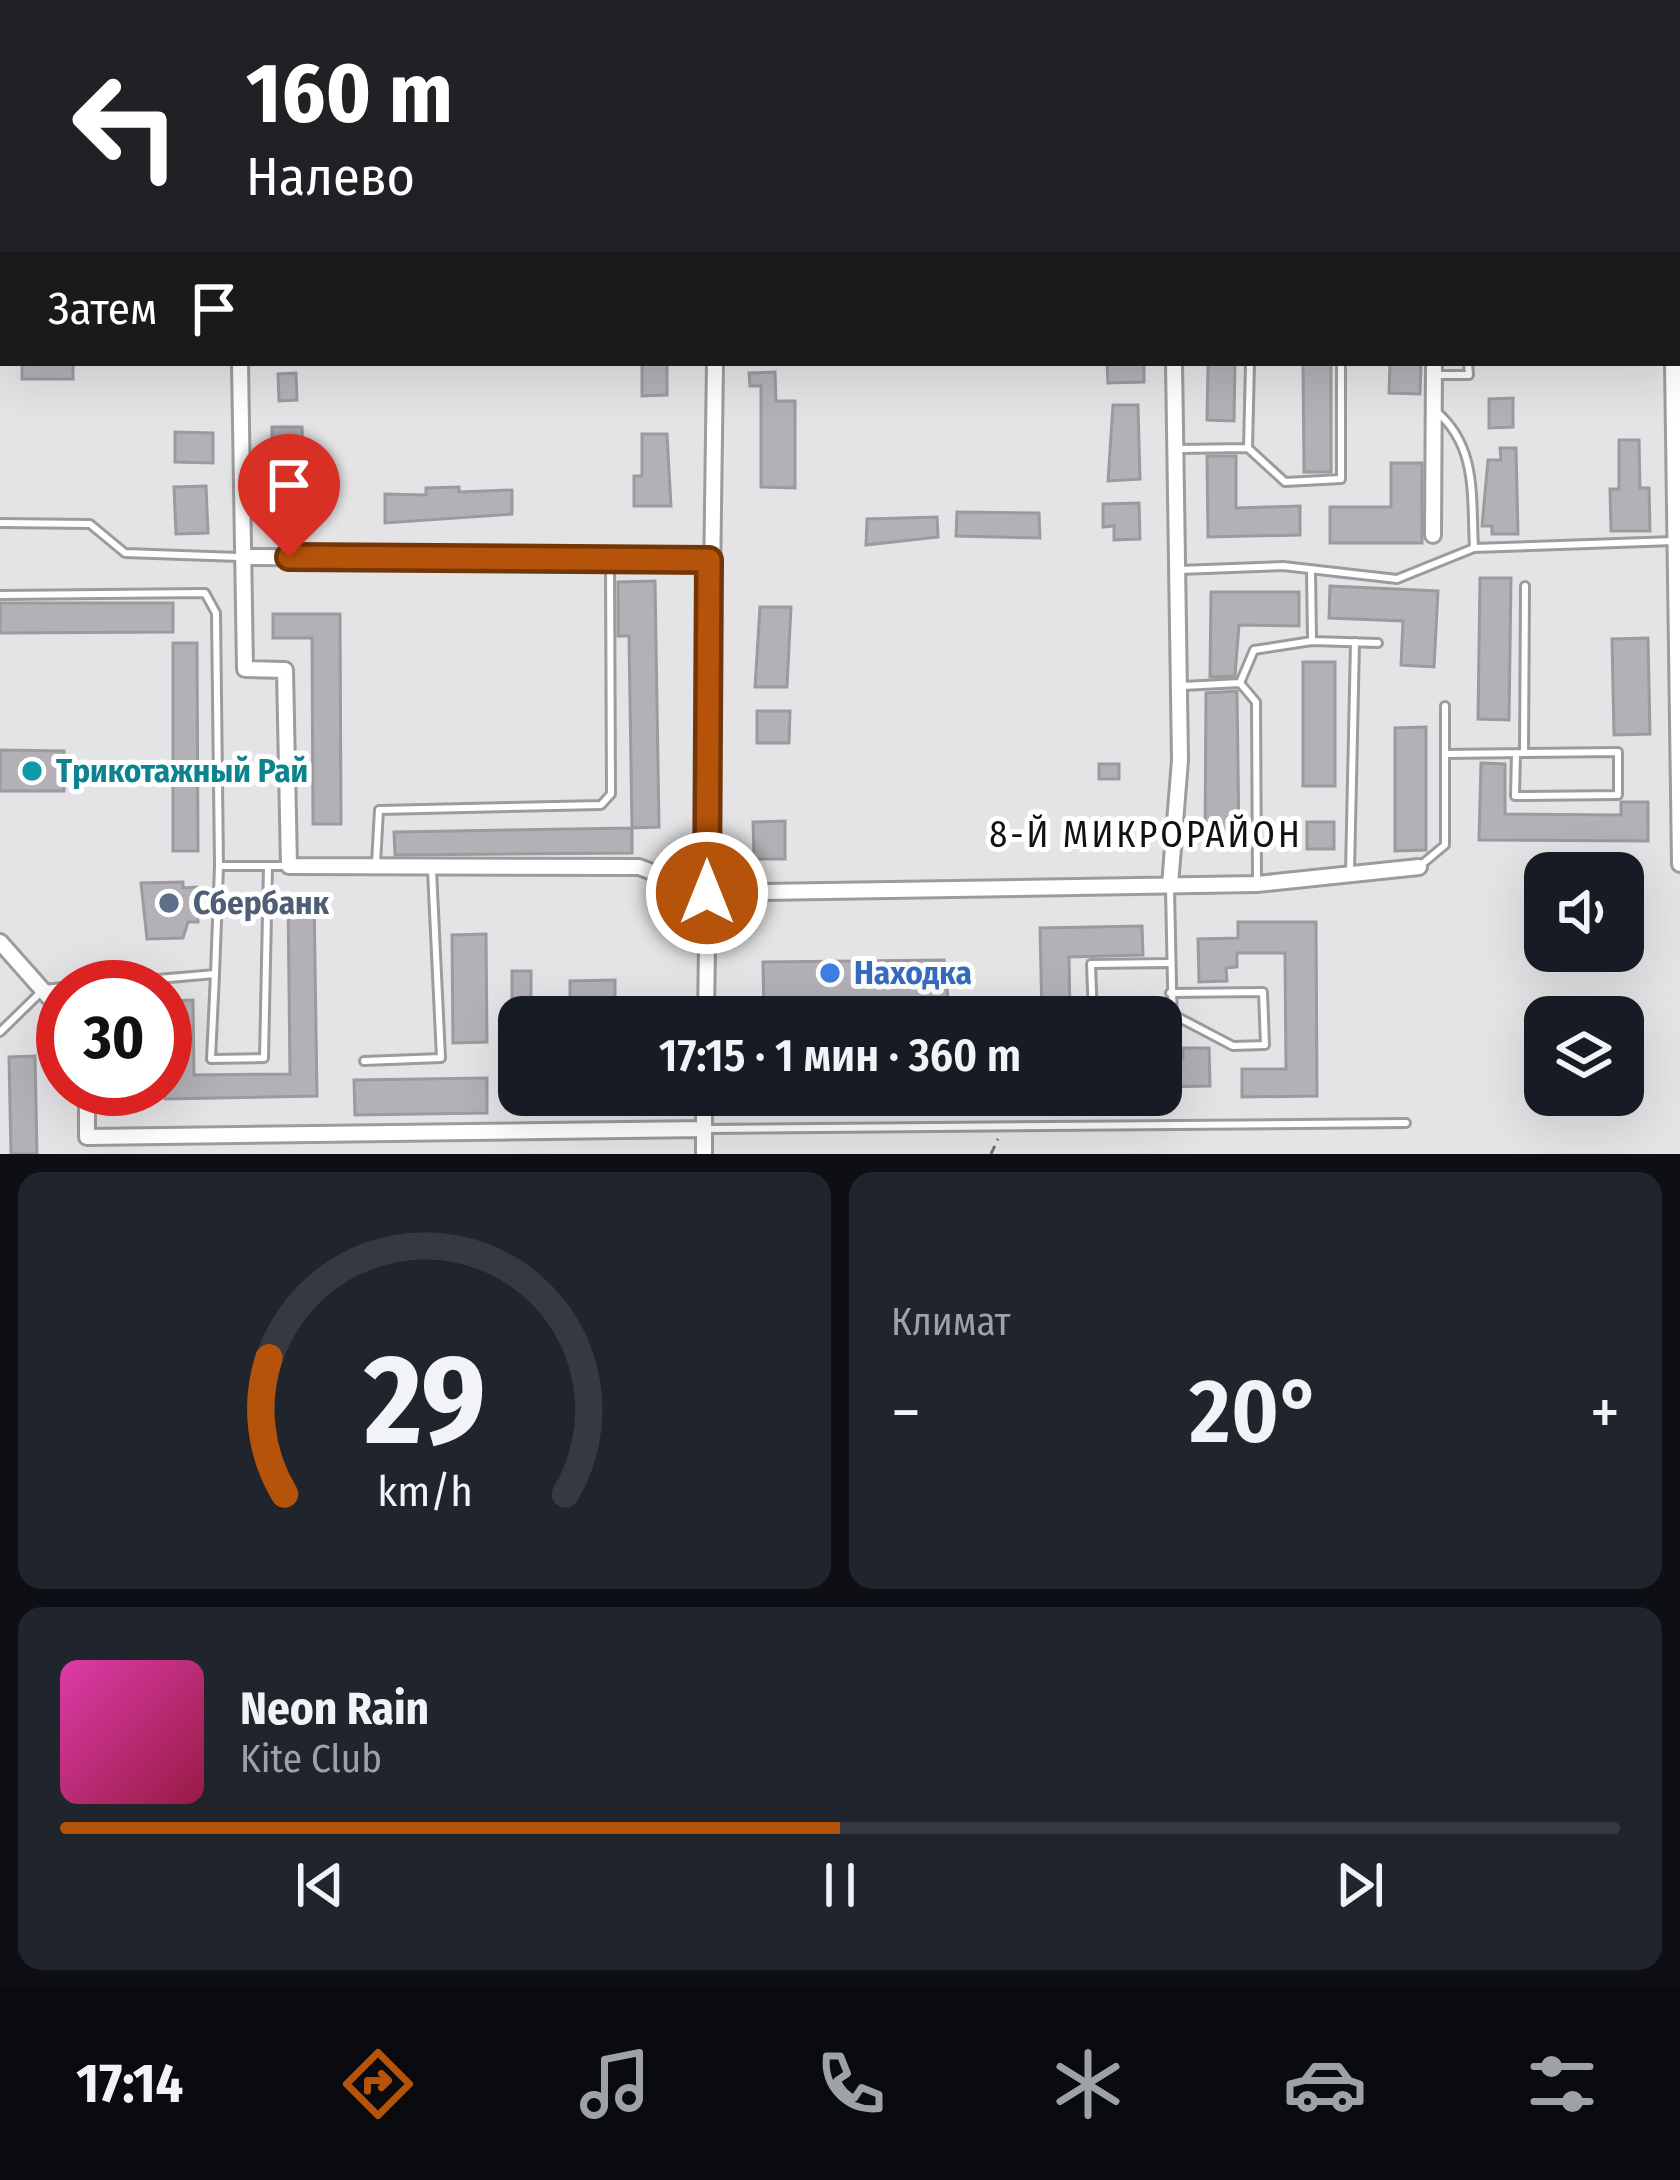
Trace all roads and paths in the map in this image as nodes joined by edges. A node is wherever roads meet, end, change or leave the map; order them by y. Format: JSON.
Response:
{"nodes":[{"id":1,"x":240,"y":366,"type":"edge"},
{"id":2,"x":715,"y":366,"type":"edge"},
{"id":3,"x":1174,"y":366,"type":"edge"},
{"id":4,"x":1250,"y":366,"type":"edge"},
{"id":5,"x":1341,"y":366,"type":"edge"},
{"id":6,"x":1468,"y":366,"type":"edge"},
{"id":7,"x":1672,"y":366,"type":"edge"},
{"id":8,"x":1434,"y":369,"type":"edge"},
{"id":9,"x":1434,"y":409,"type":"junction"},
{"id":10,"x":1248,"y":448,"type":"junction"},
{"id":11,"x":1178,"y":449,"type":"junction"},
{"id":12,"x":0,"y":523,"type":"edge"},
{"id":13,"x":1433,"y":535,"type":"dead end"},
{"id":14,"x":1675,"y":541,"type":"junction"},
{"id":15,"x":1474,"y":548,"type":"junction"},
{"id":16,"x":243,"y":557,"type":"junction"},
{"id":17,"x":610,"y":559,"type":"junction"},
{"id":18,"x":709,"y":560,"type":"junction"},
{"id":19,"x":1179,"y":570,"type":"junction"},
{"id":20,"x":1311,"y":571,"type":"junction"},
{"id":21,"x":1525,"y":586,"type":"dead end"},
{"id":22,"x":0,"y":595,"type":"edge"},
{"id":23,"x":1312,"y":641,"type":"junction"},
{"id":24,"x":1355,"y":642,"type":"junction"},
{"id":25,"x":1378,"y":643,"type":"dead end"},
{"id":26,"x":1240,"y":683,"type":"junction"},
{"id":27,"x":1179,"y":686,"type":"junction"},
{"id":28,"x":1445,"y":706,"type":"dead end"},
{"id":29,"x":1520,"y":753,"type":"junction"},
{"id":30,"x":1445,"y":754,"type":"junction"},
{"id":31,"x":1680,"y":864,"type":"edge"},
{"id":32,"x":219,"y":866,"type":"junction"},
{"id":33,"x":268,"y":866,"type":"junction"},
{"id":34,"x":290,"y":866,"type":"junction"},
{"id":35,"x":376,"y":866,"type":"junction"},
{"id":36,"x":432,"y":866,"type":"junction"},
{"id":37,"x":1419,"y":867,"type":"joint"},
{"id":38,"x":1350,"y":874,"type":"junction"},
{"id":39,"x":1257,"y":884,"type":"junction"},
{"id":40,"x":1170,"y":885,"type":"junction"},
{"id":41,"x":707,"y":893,"type":"junction"},
{"id":42,"x":0,"y":942,"type":"edge"},
{"id":43,"x":1168,"y":963,"type":"junction"},
{"id":44,"x":215,"y":974,"type":"junction"},
{"id":45,"x":192,"y":976,"type":"edge"},
{"id":46,"x":36,"y":980,"type":"edge"},
{"id":47,"x":1170,"y":993,"type":"junction"},
{"id":48,"x":706,"y":996,"type":"edge"},
{"id":49,"x":1092,"y":996,"type":"edge"},
{"id":50,"x":1170,"y":996,"type":"edge"},
{"id":51,"x":36,"y":997,"type":"edge"},
{"id":52,"x":1182,"y":1019,"type":"edge"},
{"id":53,"x":0,"y":1032,"type":"edge"},
{"id":54,"x":364,"y":1060,"type":"dead end"},
{"id":55,"x":87,"y":1116,"type":"edge"},
{"id":56,"x":704,"y":1116,"type":"edge"},
{"id":57,"x":1406,"y":1123,"type":"dead end"},
{"id":58,"x":1004,"y":1126,"type":"junction"},
{"id":59,"x":704,"y":1130,"type":"junction"},
{"id":60,"x":87,"y":1137,"type":"junction"},
{"id":61,"x":87,"y":1154,"type":"edge"},
{"id":62,"x":704,"y":1154,"type":"edge"},
{"id":63,"x":991,"y":1154,"type":"edge"}],
"edges":[{"from":1,"to":16,"type":"street"},
{"from":2,"to":18,"type":"street"},
{"from":3,"to":11,"type":"street"},
{"from":4,"to":10,"type":"lane"},
{"from":5,"to":10,"type":"lane"},
{"from":6,"to":8,"type":"lane"},
{"from":7,"to":14,"type":"street"},
{"from":8,"to":9,"type":"street"},
{"from":9,"to":13,"type":"street"},
{"from":9,"to":15,"type":"lane"},
{"from":10,"to":11,"type":"lane"},
{"from":11,"to":19,"type":"street"},
{"from":12,"to":16,"type":"lane"},
{"from":14,"to":15,"type":"lane"},
{"from":14,"to":31,"type":"street"},
{"from":15,"to":20,"type":"lane"},
{"from":16,"to":17,"type":"street"},
{"from":16,"to":34,"type":"street"},
{"from":17,"to":18,"type":"street"},
{"from":17,"to":35,"type":"lane"},
{"from":18,"to":41,"type":"street"},
{"from":19,"to":20,"type":"lane"},
{"from":19,"to":27,"type":"street"},
{"from":20,"to":23,"type":"lane"},
{"from":21,"to":29,"type":"lane"},
{"from":22,"to":32,"type":"lane"},
{"from":23,"to":24,"type":"lane"},
{"from":23,"to":26,"type":"lane"},
{"from":24,"to":25,"type":"lane"},
{"from":24,"to":38,"type":"lane"},
{"from":26,"to":27,"type":"lane"},
{"from":26,"to":39,"type":"lane"},
{"from":27,"to":40,"type":"street"},
{"from":28,"to":30,"type":"lane"},
{"from":29,"to":29,"type":"lane"},
{"from":29,"to":30,"type":"lane"},
{"from":30,"to":37,"type":"lane"},
{"from":32,"to":33,"type":"lane"},
{"from":32,"to":44,"type":"lane"},
{"from":33,"to":34,"type":"lane"},
{"from":33,"to":44,"type":"lane"},
{"from":34,"to":35,"type":"street"},
{"from":35,"to":36,"type":"street"},
{"from":36,"to":41,"type":"street"},
{"from":36,"to":54,"type":"lane"},
{"from":37,"to":38,"type":"street"},
{"from":38,"to":39,"type":"street"},
{"from":39,"to":40,"type":"street"},
{"from":40,"to":41,"type":"street"},
{"from":40,"to":43,"type":"lane"},
{"from":41,"to":48,"type":"street"},
{"from":42,"to":46,"type":"street"},
{"from":43,"to":47,"type":"lane"},
{"from":43,"to":49,"type":"lane"},
{"from":44,"to":45,"type":"lane"},
{"from":47,"to":50,"type":"lane"},
{"from":47,"to":52,"type":"lane"},
{"from":51,"to":53,"type":"lane"},
{"from":55,"to":60,"type":"street"},
{"from":56,"to":59,"type":"street"},
{"from":57,"to":58,"type":"lane"},
{"from":58,"to":59,"type":"lane"},
{"from":58,"to":63,"type":"path"},
{"from":59,"to":60,"type":"street"},
{"from":59,"to":62,"type":"street"},
{"from":60,"to":61,"type":"street"}]}
